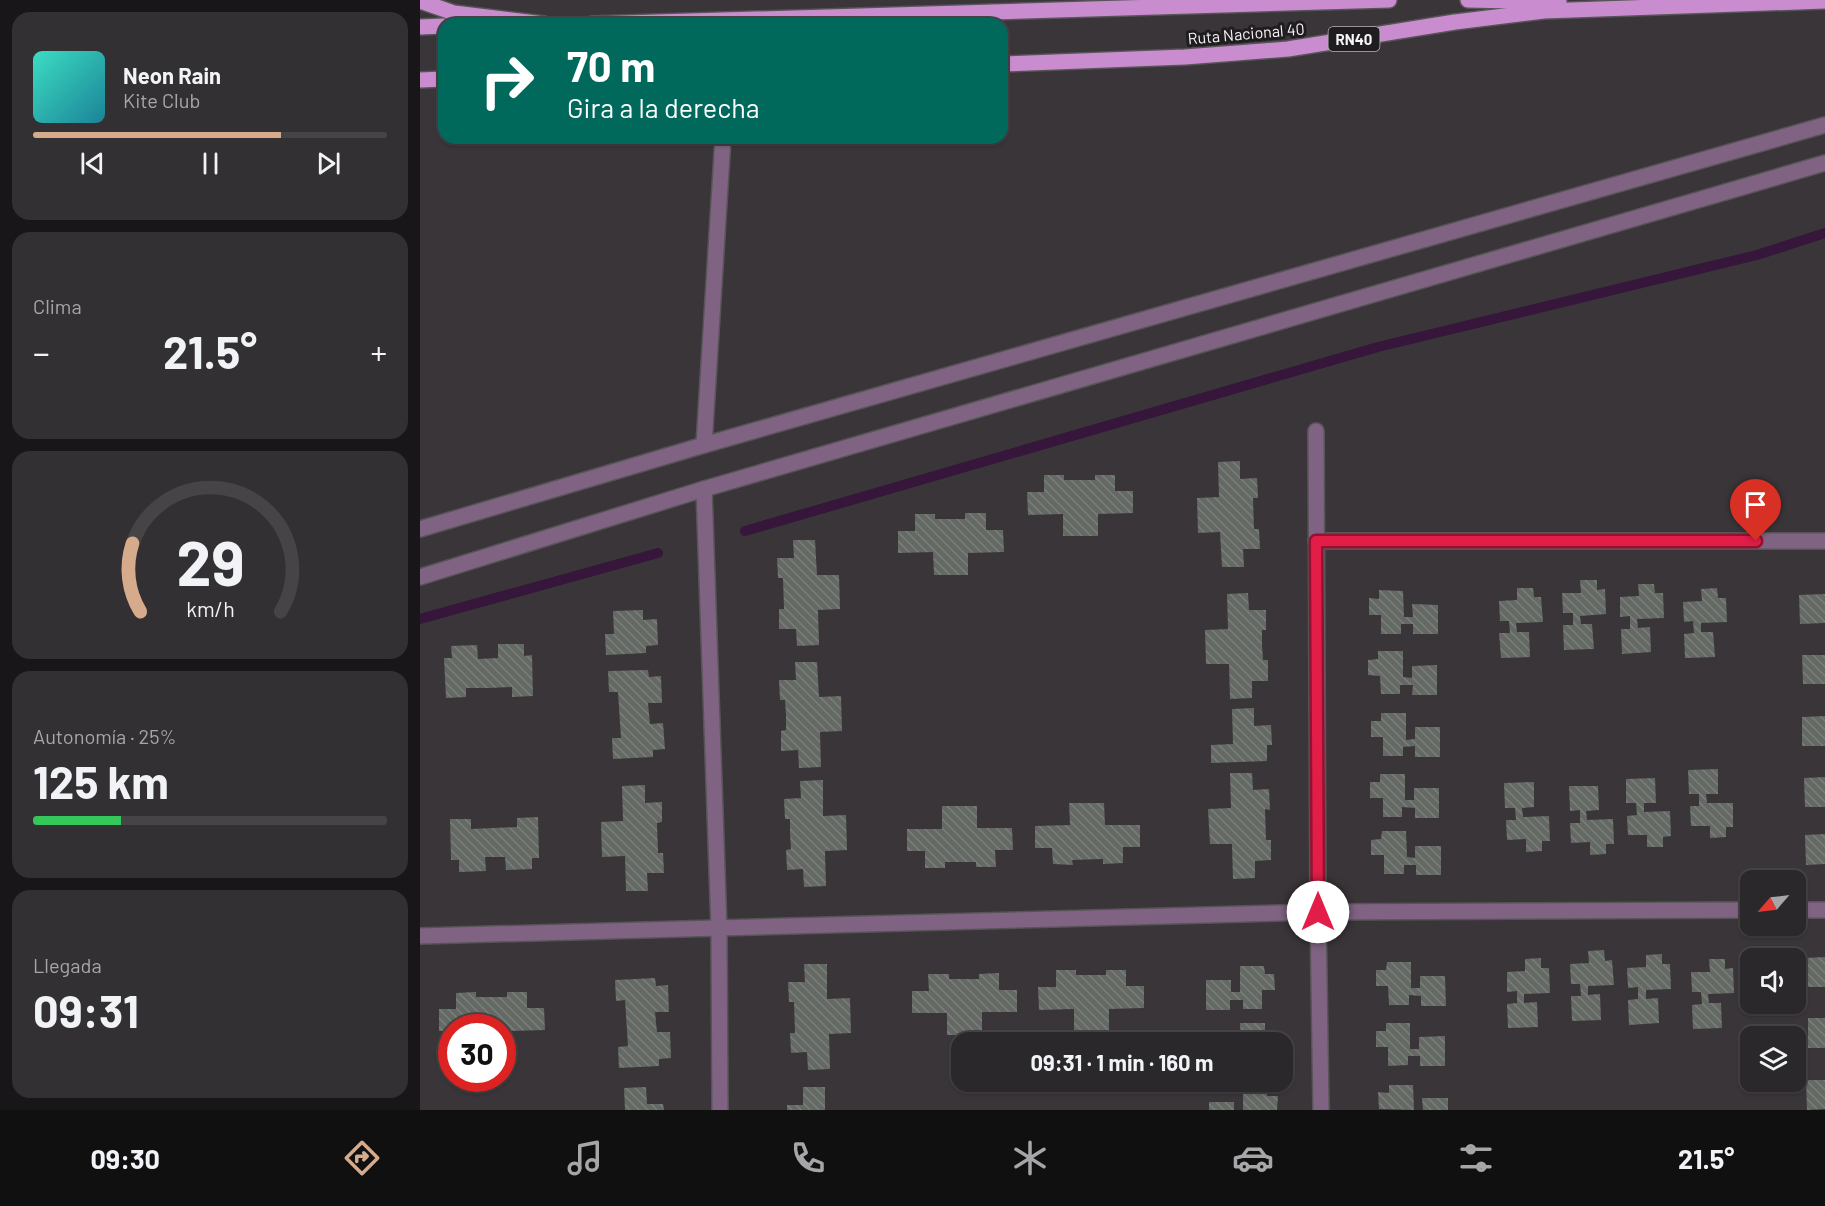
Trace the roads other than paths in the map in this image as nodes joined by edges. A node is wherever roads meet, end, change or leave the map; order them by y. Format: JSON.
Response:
{"nodes":[{"id":1,"x":1389,"y":0,"type":"edge"},
{"id":2,"x":1468,"y":0,"type":"edge"},
{"id":3,"x":1825,"y":1,"type":"edge"},
{"id":4,"x":420,"y":2,"type":"edge"},
{"id":5,"x":1716,"y":3,"type":"edge"},
{"id":6,"x":495,"y":18,"type":"edge"},
{"id":7,"x":791,"y":18,"type":"edge"},
{"id":8,"x":438,"y":26,"type":"edge"},
{"id":9,"x":420,"y":27,"type":"edge"},
{"id":10,"x":1008,"y":64,"type":"edge"},
{"id":11,"x":438,"y":79,"type":"edge"},
{"id":12,"x":420,"y":80,"type":"edge"},
{"id":13,"x":1825,"y":125,"type":"edge"},
{"id":14,"x":723,"y":144,"type":"edge"},
{"id":15,"x":1825,"y":163,"type":"edge"},
{"id":16,"x":1316,"y":431,"type":"dead end"},
{"id":17,"x":704,"y":445,"type":"junction"},
{"id":18,"x":704,"y":489,"type":"junction"},
{"id":19,"x":420,"y":529,"type":"edge"},
{"id":20,"x":1316,"y":541,"type":"junction"},
{"id":21,"x":1825,"y":541,"type":"edge"},
{"id":22,"x":420,"y":577,"type":"edge"},
{"id":23,"x":1740,"y":910,"type":"edge"},
{"id":24,"x":1806,"y":910,"type":"edge"},
{"id":25,"x":1825,"y":910,"type":"edge"},
{"id":26,"x":1318,"y":912,"type":"junction"},
{"id":27,"x":719,"y":929,"type":"junction"},
{"id":28,"x":420,"y":936,"type":"edge"},
{"id":29,"x":720,"y":1110,"type":"edge"},
{"id":30,"x":1321,"y":1110,"type":"edge"}],
"edges":[{"from":1,"to":7,"type":"main road","name":"Ruta Nacional 40"},
{"from":2,"to":5,"type":"main road","name":"Ruta Nacional 40","number":"RN40"},
{"from":3,"to":5,"type":"main road","name":"Ruta Nacional 40","number":"RN40"},
{"from":4,"to":6,"type":"main road"},
{"from":5,"to":10,"type":"main road","name":"Ruta Nacional 40","number":"RN40"},
{"from":8,"to":9,"type":"main road"},
{"from":11,"to":12,"type":"main road"},
{"from":13,"to":17,"type":"street"},
{"from":14,"to":17,"type":"street"},
{"from":15,"to":18,"type":"street"},
{"from":16,"to":20,"type":"street"},
{"from":17,"to":19,"type":"street"},
{"from":18,"to":22,"type":"street"},
{"from":18,"to":27,"type":"street"},
{"from":20,"to":21,"type":"street"},
{"from":20,"to":26,"type":"street"},
{"from":23,"to":26,"type":"street"},
{"from":24,"to":25,"type":"street"},
{"from":26,"to":27,"type":"street"},
{"from":26,"to":30,"type":"street"},
{"from":27,"to":28,"type":"street"},
{"from":27,"to":29,"type":"street"}]}
